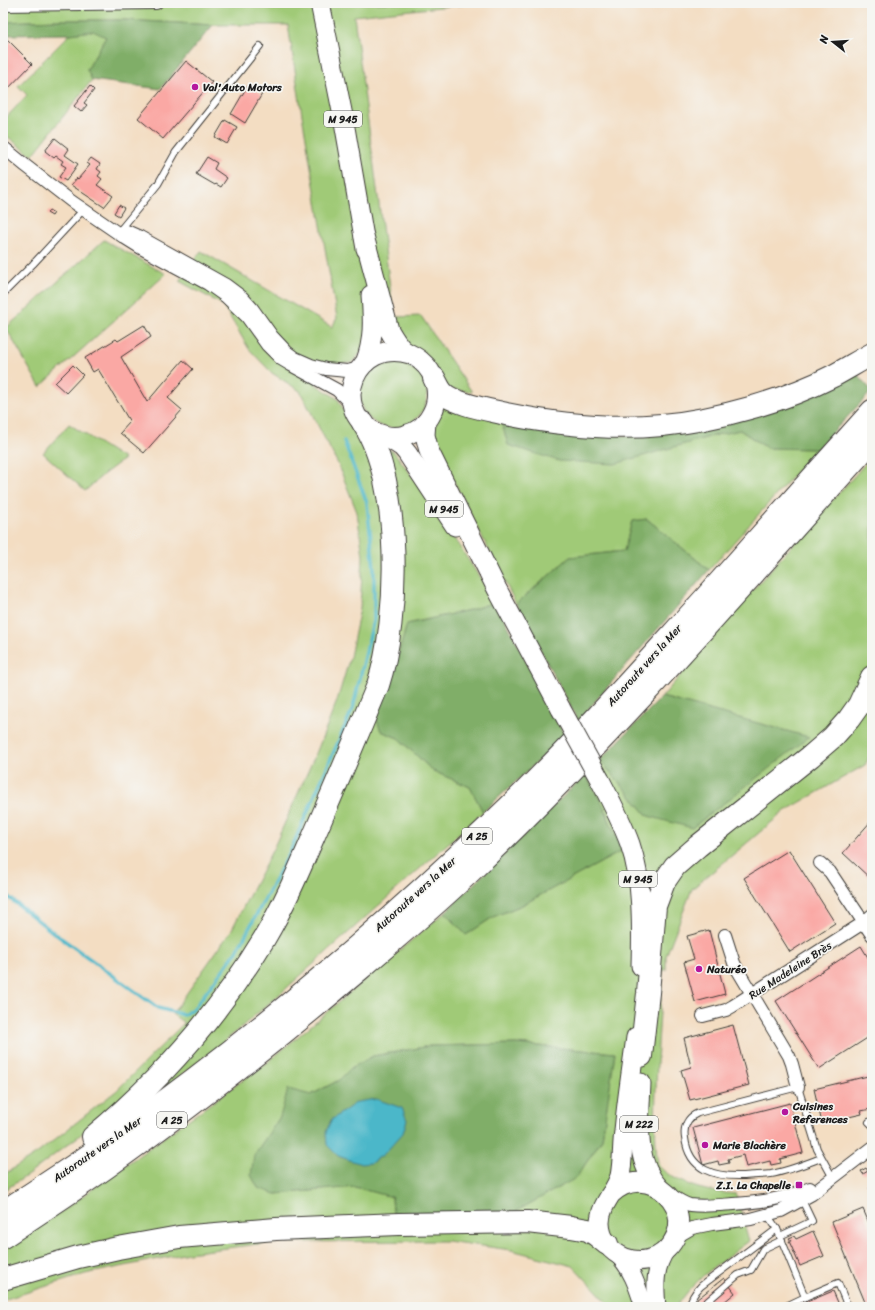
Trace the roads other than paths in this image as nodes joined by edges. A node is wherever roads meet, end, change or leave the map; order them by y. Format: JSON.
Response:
{"nodes":[{"id":1,"x":156,"y":3,"type":"edge"},
{"id":2,"x":320,"y":3,"type":"edge"},
{"id":3,"x":3,"y":5,"type":"edge"},
{"id":4,"x":260,"y":46,"type":"dead end"},
{"id":5,"x":3,"y":147,"type":"edge"},
{"id":6,"x":84,"y":209,"type":"junction"},
{"id":7,"x":102,"y":221,"type":"junction"},
{"id":8,"x":121,"y":229,"type":"junction"},
{"id":9,"x":364,"y":236,"type":"junction"},
{"id":10,"x":3,"y":294,"type":"edge"},
{"id":11,"x":410,"y":354,"type":"junction"},
{"id":12,"x":872,"y":354,"type":"edge"},
{"id":13,"x":362,"y":365,"type":"junction"},
{"id":14,"x":434,"y":378,"type":"junction"},
{"id":15,"x":872,"y":411,"type":"edge"},
{"id":16,"x":358,"y":414,"type":"junction"},
{"id":17,"x":426,"y":422,"type":"junction"},
{"id":18,"x":385,"y":436,"type":"junction"},
{"id":19,"x":872,"y":442,"type":"edge"},
{"id":20,"x":497,"y":589,"type":"junction"},
{"id":21,"x":872,"y":677,"type":"edge"},
{"id":22,"x":820,"y":863,"type":"dead end"},
{"id":23,"x":872,"y":915,"type":"edge"},
{"id":24,"x":863,"y":923,"type":"junction"},
{"id":25,"x":725,"y":934,"type":"dead end"},
{"id":26,"x":872,"y":936,"type":"edge"},
{"id":27,"x":640,"y":986,"type":"joint"},
{"id":28,"x":752,"y":995,"type":"junction"},
{"id":29,"x":638,"y":1014,"type":"junction"},
{"id":30,"x":702,"y":1016,"type":"dead end"},
{"id":31,"x":641,"y":1056,"type":"junction"},
{"id":32,"x":798,"y":1087,"type":"junction"},
{"id":33,"x":872,"y":1148,"type":"edge"},
{"id":34,"x":821,"y":1158,"type":"junction"},
{"id":35,"x":833,"y":1178,"type":"junction"},
{"id":36,"x":661,"y":1189,"type":"junction"},
{"id":37,"x":610,"y":1195,"type":"junction"},
{"id":38,"x":24,"y":1198,"type":"junction"},
{"id":39,"x":802,"y":1200,"type":"junction"},
{"id":40,"x":3,"y":1212,"type":"edge"},
{"id":41,"x":768,"y":1216,"type":"junction"},
{"id":42,"x":780,"y":1235,"type":"junction"},
{"id":43,"x":3,"y":1236,"type":"edge"},
{"id":44,"x":669,"y":1247,"type":"junction"},
{"id":45,"x":612,"y":1249,"type":"junction"},
{"id":46,"x":3,"y":1279,"type":"edge"},
{"id":47,"x":805,"y":1298,"type":"junction"},
{"id":48,"x":644,"y":1307,"type":"edge"},
{"id":49,"x":657,"y":1307,"type":"edge"},
{"id":50,"x":689,"y":1307,"type":"edge"},
{"id":51,"x":701,"y":1307,"type":"edge"},
{"id":52,"x":784,"y":1307,"type":"edge"},
{"id":53,"x":848,"y":1307,"type":"edge"}],
"edges":[{"from":1,"to":3,"type":"street"},
{"from":2,"to":9,"type":"main road","number":"M 945"},
{"from":4,"to":8,"type":"lane"},
{"from":5,"to":6,"type":"street"},
{"from":6,"to":7,"type":"street"},
{"from":6,"to":10,"type":"lane"},
{"from":7,"to":8,"type":"street"},
{"from":7,"to":16,"type":"street"},
{"from":8,"to":13,"type":"street"},
{"from":9,"to":11,"type":"main road","number":"M 945"},
{"from":9,"to":13,"type":"main road","number":"M 945"},
{"from":11,"to":13,"type":"main road"},
{"from":11,"to":14,"type":"main road"},
{"from":12,"to":14,"type":"highway"},
{"from":13,"to":16,"type":"main road"},
{"from":14,"to":17,"type":"main road"},
{"from":15,"to":38,"type":"highway","name":"Autoroute vers la Mer","number":"A 25"},
{"from":16,"to":18,"type":"main road"},
{"from":16,"to":38,"type":"highway"},
{"from":17,"to":18,"type":"main road"},
{"from":17,"to":20,"type":"main road","number":"M 945"},
{"from":18,"to":20,"type":"main road","number":"M 945"},
{"from":19,"to":43,"type":"highway","number":"A 25"},
{"from":20,"to":27,"type":"main road","number":"M 945","bridge":true},
{"from":21,"to":31,"type":"highway"},
{"from":22,"to":24,"type":"street"},
{"from":23,"to":24,"type":"street","name":"Rue Madeleine Brès"},
{"from":24,"to":26,"type":"street"},
{"from":24,"to":28,"type":"street","name":"Rue Madeleine Brès"},
{"from":25,"to":28,"type":"street"},
{"from":27,"to":29,"type":"main road","number":"M 222"},
{"from":28,"to":30,"type":"street","name":"Rue Madeleine Brès"},
{"from":28,"to":32,"type":"street"},
{"from":29,"to":31,"type":"main road","number":"M 222"},
{"from":29,"to":37,"type":"main road","number":"M 222"},
{"from":31,"to":36,"type":"main road","number":"M 222"},
{"from":32,"to":34,"type":"lane"},
{"from":32,"to":34,"type":"lane"},
{"from":33,"to":35,"type":"street"},
{"from":34,"to":35,"type":"lane"},
{"from":35,"to":36,"type":"street"},
{"from":35,"to":39,"type":"street"},
{"from":36,"to":37,"type":"main road"},
{"from":36,"to":44,"type":"main road"},
{"from":37,"to":45,"type":"main road"},
{"from":38,"to":40,"type":"highway","name":"Autoroute vers la Mer","number":"A 25"},
{"from":39,"to":41,"type":"street"},
{"from":39,"to":42,"type":"lane"},
{"from":41,"to":42,"type":"lane"},
{"from":41,"to":44,"type":"street"},
{"from":42,"to":47,"type":"lane"},
{"from":42,"to":50,"type":"lane"},
{"from":42,"to":51,"type":"lane"},
{"from":44,"to":45,"type":"main road"},
{"from":44,"to":49,"type":"street"},
{"from":45,"to":46,"type":"highway"},
{"from":45,"to":48,"type":"street"},
{"from":47,"to":52,"type":"lane"},
{"from":47,"to":53,"type":"lane"}]}
